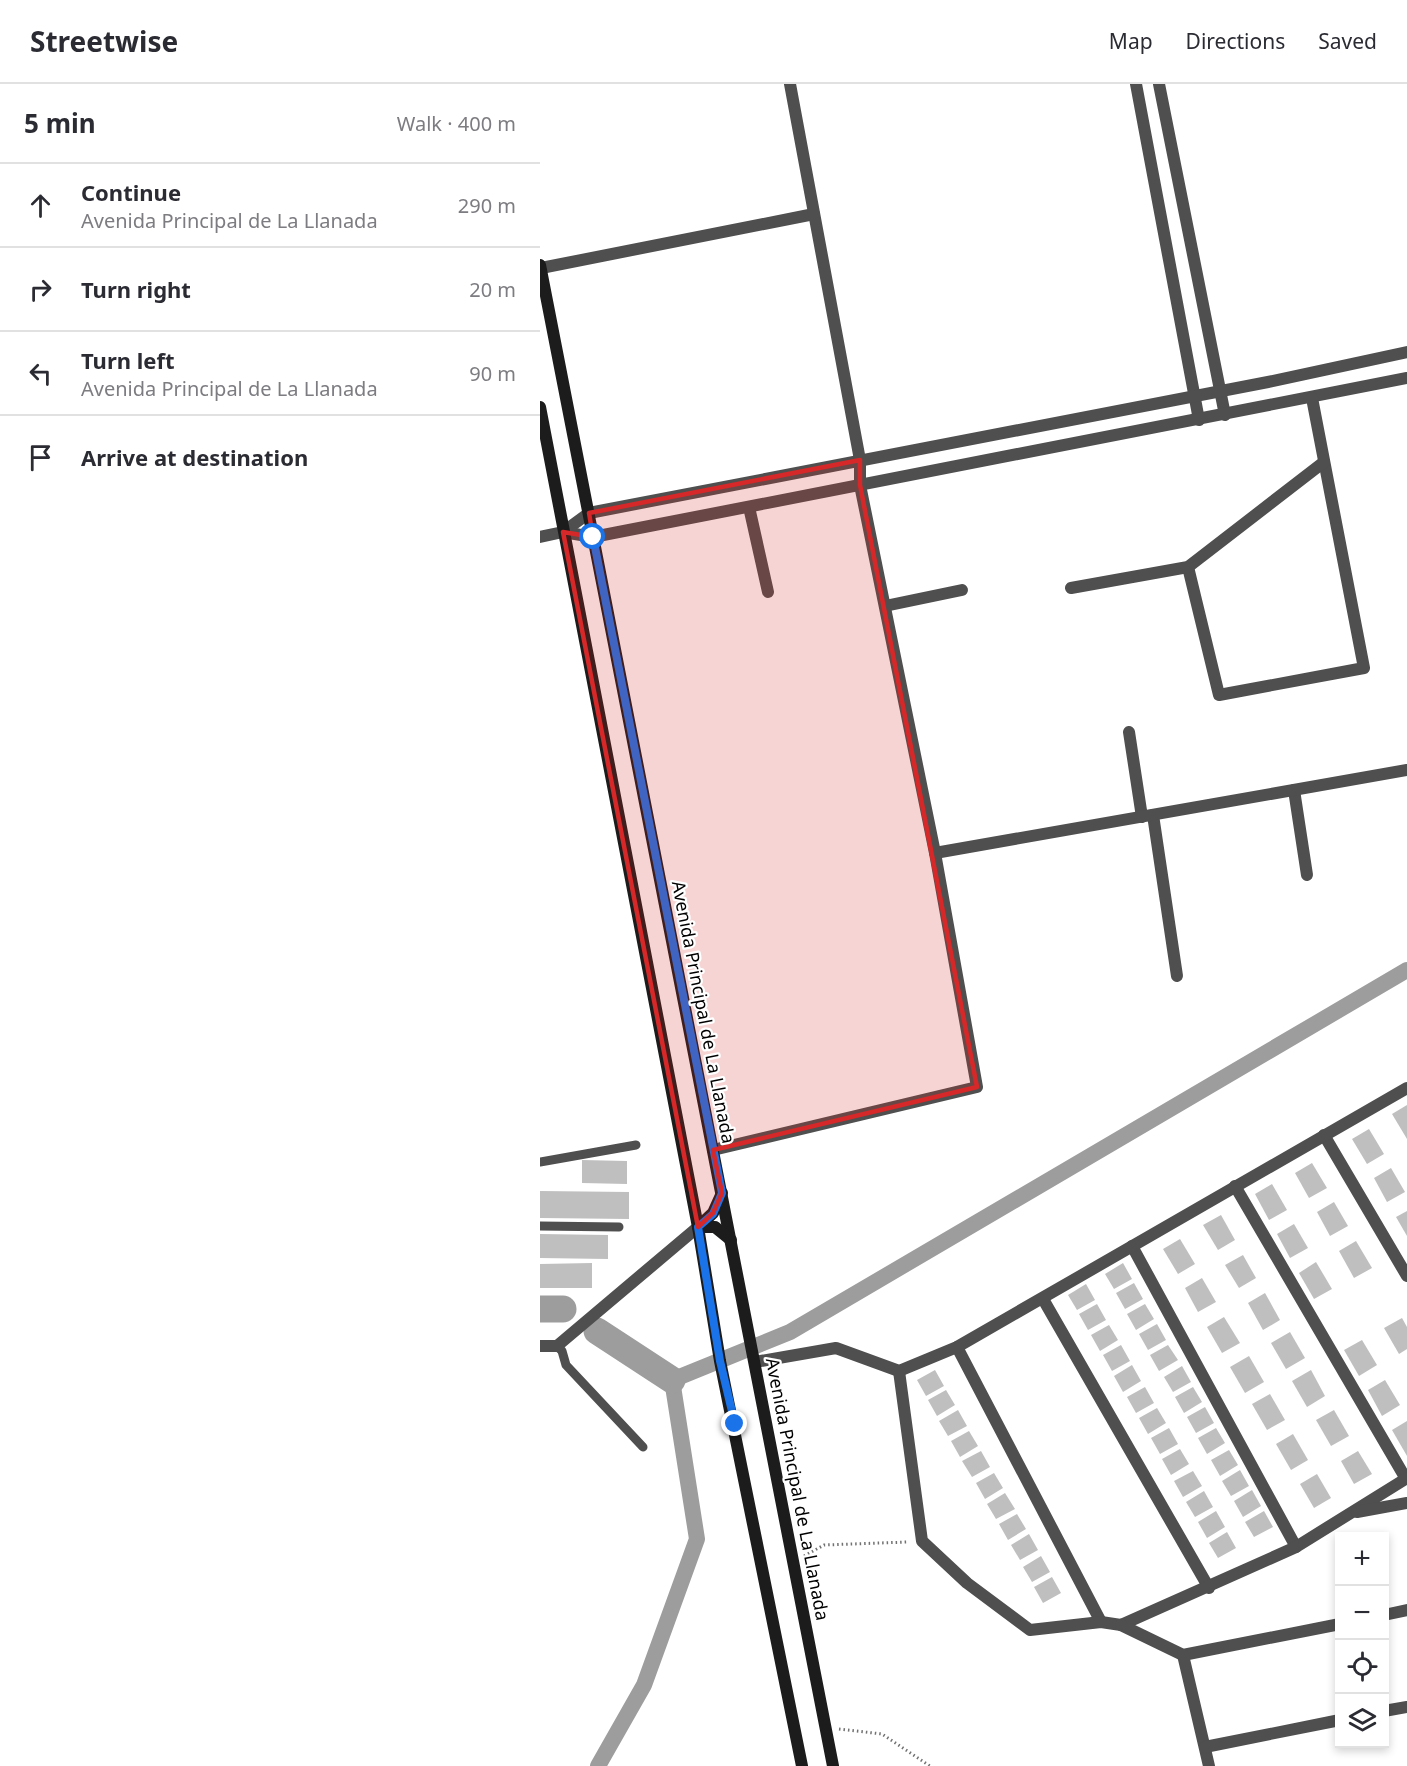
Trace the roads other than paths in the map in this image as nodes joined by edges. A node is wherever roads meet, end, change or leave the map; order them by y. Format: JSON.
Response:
{"nodes":[{"id":1,"x":790,"y":84,"type":"edge"},
{"id":2,"x":1136,"y":84,"type":"edge"},
{"id":3,"x":1159,"y":84,"type":"edge"},
{"id":4,"x":814,"y":214,"type":"junction"},
{"id":5,"x":540,"y":266,"type":"edge"},
{"id":6,"x":1407,"y":352,"type":"edge"},
{"id":7,"x":1407,"y":378,"type":"edge"},
{"id":8,"x":1220,"y":391,"type":"junction"},
{"id":9,"x":1194,"y":396,"type":"junction"},
{"id":10,"x":1312,"y":398,"type":"junction"},
{"id":11,"x":540,"y":407,"type":"edge"},
{"id":12,"x":1225,"y":415,"type":"junction"},
{"id":13,"x":1199,"y":420,"type":"junction"},
{"id":14,"x":860,"y":460,"type":"junction"},
{"id":15,"x":1324,"y":462,"type":"junction"},
{"id":16,"x":860,"y":485,"type":"junction"},
{"id":17,"x":749,"y":507,"type":"junction"},
{"id":18,"x":589,"y":513,"type":"junction"},
{"id":19,"x":563,"y":532,"type":"junction"},
{"id":20,"x":540,"y":537,"type":"edge"},
{"id":21,"x":593,"y":537,"type":"junction"},
{"id":22,"x":1188,"y":567,"type":"junction"},
{"id":23,"x":1071,"y":588,"type":"dead end"},
{"id":24,"x":962,"y":590,"type":"dead end"},
{"id":25,"x":768,"y":592,"type":"dead end"},
{"id":26,"x":885,"y":606,"type":"junction"},
{"id":27,"x":1129,"y":732,"type":"dead end"},
{"id":28,"x":1407,"y":770,"type":"edge"},
{"id":29,"x":1294,"y":790,"type":"junction"},
{"id":30,"x":1148,"y":816,"type":"junction"},
{"id":31,"x":935,"y":853,"type":"junction"},
{"id":32,"x":1307,"y":875,"type":"dead end"},
{"id":33,"x":1177,"y":976,"type":"dead end"},
{"id":34,"x":1407,"y":1088,"type":"edge"},
{"id":35,"x":1324,"y":1135,"type":"junction"},
{"id":36,"x":636,"y":1145,"type":"dead end"},
{"id":37,"x":713,"y":1150,"type":"junction"},
{"id":38,"x":540,"y":1162,"type":"edge"},
{"id":39,"x":1235,"y":1186,"type":"junction"},
{"id":40,"x":722,"y":1193,"type":"junction"},
{"id":41,"x":540,"y":1226,"type":"edge"},
{"id":42,"x":619,"y":1227,"type":"dead end"},
{"id":43,"x":698,"y":1227,"type":"junction"},
{"id":44,"x":731,"y":1240,"type":"junction"},
{"id":45,"x":1132,"y":1246,"type":"junction"},
{"id":46,"x":1407,"y":1276,"type":"edge"},
{"id":47,"x":1043,"y":1299,"type":"junction"},
{"id":48,"x":557,"y":1346,"type":"junction"},
{"id":49,"x":540,"y":1347,"type":"edge"},
{"id":50,"x":957,"y":1347,"type":"junction"},
{"id":51,"x":755,"y":1362,"type":"junction"},
{"id":52,"x":899,"y":1371,"type":"junction"},
{"id":53,"x":643,"y":1447,"type":"dead end"},
{"id":54,"x":1407,"y":1479,"type":"edge"},
{"id":55,"x":1407,"y":1503,"type":"edge"},
{"id":56,"x":1350,"y":1514,"type":"junction"},
{"id":57,"x":1296,"y":1547,"type":"junction"},
{"id":58,"x":1209,"y":1588,"type":"junction"},
{"id":59,"x":1407,"y":1610,"type":"edge"},
{"id":60,"x":1389,"y":1614,"type":"edge"},
{"id":61,"x":1101,"y":1622,"type":"junction"},
{"id":62,"x":1121,"y":1625,"type":"junction"},
{"id":63,"x":1335,"y":1625,"type":"edge"},
{"id":64,"x":1183,"y":1655,"type":"junction"},
{"id":65,"x":1407,"y":1707,"type":"edge"},
{"id":66,"x":1389,"y":1710,"type":"edge"},
{"id":67,"x":1335,"y":1721,"type":"edge"},
{"id":68,"x":1205,"y":1747,"type":"junction"},
{"id":69,"x":802,"y":1766,"type":"edge"},
{"id":70,"x":833,"y":1766,"type":"edge"},
{"id":71,"x":1209,"y":1766,"type":"edge"}],
"edges":[{"from":1,"to":4,"type":"street"},
{"from":2,"to":9,"type":"street"},
{"from":3,"to":8,"type":"street"},
{"from":4,"to":5,"type":"street"},
{"from":4,"to":14,"type":"street"},
{"from":5,"to":18,"type":"main road","name":"Avenida Principal de La Llanada"},
{"from":6,"to":8,"type":"street"},
{"from":7,"to":10,"type":"street"},
{"from":8,"to":9,"type":"street"},
{"from":8,"to":12,"type":"street"},
{"from":9,"to":13,"type":"street"},
{"from":9,"to":14,"type":"street"},
{"from":10,"to":12,"type":"street"},
{"from":10,"to":15,"type":"street"},
{"from":11,"to":19,"type":"main road"},
{"from":12,"to":13,"type":"street"},
{"from":13,"to":16,"type":"street"},
{"from":14,"to":16,"type":"street"},
{"from":14,"to":18,"type":"street"},
{"from":15,"to":22,"type":"street"},
{"from":15,"to":22,"type":"street"},
{"from":16,"to":17,"type":"street"},
{"from":16,"to":26,"type":"street"},
{"from":17,"to":21,"type":"street"},
{"from":17,"to":25,"type":"street"},
{"from":18,"to":19,"type":"street"},
{"from":18,"to":21,"type":"main road","name":"Avenida Principal de La Llanada"},
{"from":19,"to":20,"type":"street"},
{"from":19,"to":21,"type":"street"},
{"from":19,"to":43,"type":"main road"},
{"from":21,"to":37,"type":"main road","name":"Avenida Principal de La Llanada"},
{"from":22,"to":23,"type":"street"},
{"from":24,"to":26,"type":"street"},
{"from":26,"to":31,"type":"street"},
{"from":27,"to":30,"type":"street"},
{"from":28,"to":29,"type":"street"},
{"from":29,"to":30,"type":"street"},
{"from":29,"to":32,"type":"street"},
{"from":30,"to":31,"type":"street"},
{"from":30,"to":33,"type":"street"},
{"from":31,"to":37,"type":"street"},
{"from":34,"to":35,"type":"street"},
{"from":35,"to":39,"type":"street"},
{"from":35,"to":46,"type":"street"},
{"from":36,"to":38,"type":"lane"},
{"from":37,"to":40,"type":"main road","name":"Avenida Principal de La Llanada"},
{"from":39,"to":45,"type":"street"},
{"from":39,"to":54,"type":"street"},
{"from":40,"to":43,"type":"main road"},
{"from":40,"to":44,"type":"main road","name":"Avenida Principal de La Llanada"},
{"from":41,"to":42,"type":"lane"},
{"from":43,"to":44,"type":"main road"},
{"from":43,"to":48,"type":"street"},
{"from":43,"to":69,"type":"main road"},
{"from":44,"to":51,"type":"main road","name":"Avenida Principal de La Llanada"},
{"from":45,"to":47,"type":"street"},
{"from":45,"to":57,"type":"street"},
{"from":47,"to":50,"type":"street"},
{"from":47,"to":58,"type":"street"},
{"from":48,"to":49,"type":"street"},
{"from":48,"to":53,"type":"lane"},
{"from":50,"to":52,"type":"street"},
{"from":50,"to":61,"type":"street"},
{"from":51,"to":52,"type":"street"},
{"from":51,"to":70,"type":"main road","name":"Avenida Principal de La Llanada"},
{"from":52,"to":61,"type":"street"},
{"from":54,"to":56,"type":"street"},
{"from":55,"to":56,"type":"street"},
{"from":56,"to":57,"type":"street"},
{"from":57,"to":58,"type":"street"},
{"from":58,"to":62,"type":"street"},
{"from":59,"to":60,"type":"street"},
{"from":61,"to":62,"type":"street"},
{"from":62,"to":64,"type":"street"},
{"from":63,"to":64,"type":"street"},
{"from":64,"to":68,"type":"street"},
{"from":65,"to":66,"type":"street"},
{"from":67,"to":68,"type":"street"},
{"from":68,"to":71,"type":"street"}]}
